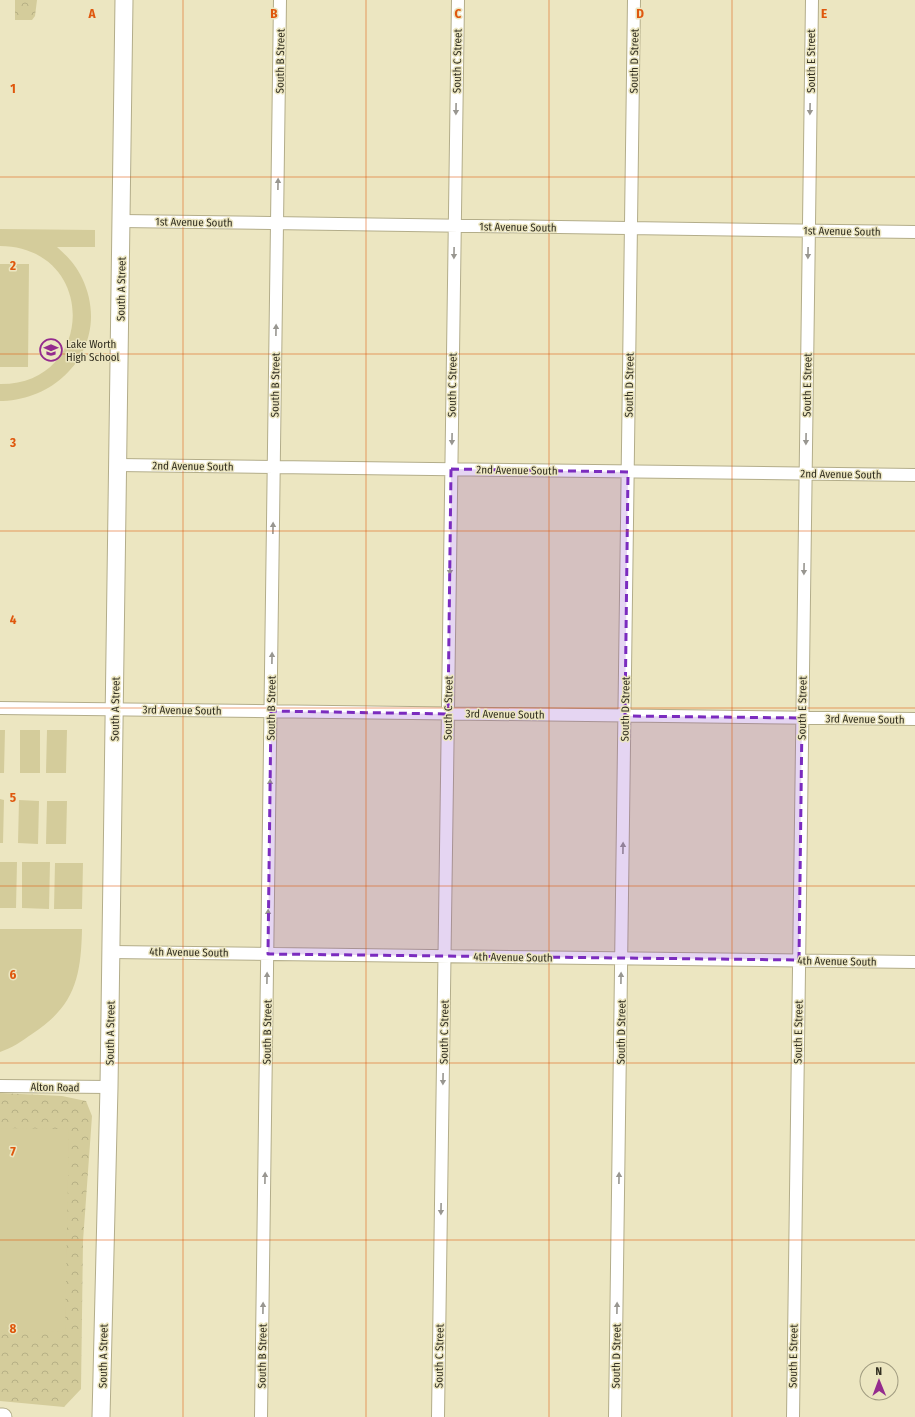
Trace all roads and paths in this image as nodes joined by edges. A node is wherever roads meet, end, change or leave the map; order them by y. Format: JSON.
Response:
{"nodes":[{"id":1,"x":124,"y":0,"type":"edge"},
{"id":2,"x":280,"y":0,"type":"edge"},
{"id":3,"x":458,"y":0,"type":"edge"},
{"id":4,"x":634,"y":0,"type":"edge"},
{"id":5,"x":812,"y":0,"type":"edge"},
{"id":6,"x":122,"y":221,"type":"junction"},
{"id":7,"x":278,"y":223,"type":"junction"},
{"id":8,"x":455,"y":226,"type":"junction"},
{"id":9,"x":632,"y":228,"type":"junction"},
{"id":10,"x":809,"y":230,"type":"junction"},
{"id":11,"x":915,"y":232,"type":"edge"},
{"id":12,"x":118,"y":465,"type":"junction"},
{"id":13,"x":274,"y":467,"type":"junction"},
{"id":14,"x":451,"y":469,"type":"junction"},
{"id":15,"x":628,"y":472,"type":"junction"},
{"id":16,"x":805,"y":474,"type":"junction"},
{"id":17,"x":915,"y":475,"type":"edge"},
{"id":18,"x":0,"y":708,"type":"edge"},
{"id":19,"x":115,"y":710,"type":"junction"},
{"id":20,"x":271,"y":711,"type":"junction"},
{"id":21,"x":448,"y":714,"type":"junction"},
{"id":22,"x":625,"y":716,"type":"junction"},
{"id":23,"x":802,"y":718,"type":"junction"},
{"id":24,"x":915,"y":719,"type":"edge"},
{"id":25,"x":111,"y":952,"type":"junction"},
{"id":26,"x":268,"y":954,"type":"junction"},
{"id":27,"x":445,"y":956,"type":"junction"},
{"id":28,"x":622,"y":958,"type":"junction"},
{"id":29,"x":799,"y":960,"type":"junction"},
{"id":30,"x":915,"y":962,"type":"edge"},
{"id":31,"x":0,"y":1086,"type":"edge"},
{"id":32,"x":110,"y":1087,"type":"junction"},
{"id":33,"x":101,"y":1417,"type":"edge"},
{"id":34,"x":261,"y":1417,"type":"edge"},
{"id":35,"x":438,"y":1417,"type":"edge"},
{"id":36,"x":616,"y":1417,"type":"edge"},
{"id":37,"x":793,"y":1417,"type":"edge"}],
"edges":[{"from":1,"to":6,"type":"street","name":"South A Street"},
{"from":7,"to":2,"type":"street","name":"South B Street","one_way":true},
{"from":3,"to":8,"type":"street","name":"South C Street","one_way":true},
{"from":4,"to":9,"type":"street","name":"South D Street"},
{"from":5,"to":10,"type":"street","name":"South E Street","one_way":true},
{"from":6,"to":7,"type":"street","name":"1st Avenue South"},
{"from":6,"to":12,"type":"street","name":"South A Street"},
{"from":7,"to":8,"type":"street","name":"1st Avenue South"},
{"from":13,"to":7,"type":"street","name":"South B Street","one_way":true},
{"from":8,"to":9,"type":"street","name":"1st Avenue South"},
{"from":8,"to":14,"type":"street","name":"South C Street","one_way":true},
{"from":9,"to":10,"type":"street","name":"1st Avenue South"},
{"from":9,"to":15,"type":"street","name":"South D Street"},
{"from":10,"to":11,"type":"street","name":"1st Avenue South"},
{"from":10,"to":16,"type":"street","name":"South E Street","one_way":true},
{"from":12,"to":13,"type":"street","name":"2nd Avenue South"},
{"from":12,"to":19,"type":"street","name":"South A Street"},
{"from":13,"to":14,"type":"street","name":"2nd Avenue South"},
{"from":20,"to":13,"type":"street","name":"South B Street","one_way":true},
{"from":14,"to":15,"type":"street","name":"2nd Avenue South"},
{"from":14,"to":21,"type":"street","name":"South C Street","one_way":true},
{"from":15,"to":16,"type":"street","name":"2nd Avenue South"},
{"from":15,"to":22,"type":"street","name":"South D Street"},
{"from":16,"to":17,"type":"street","name":"2nd Avenue South"},
{"from":16,"to":23,"type":"street","name":"South E Street","one_way":true},
{"from":18,"to":19,"type":"street","name":"3rd Avenue South"},
{"from":19,"to":20,"type":"street","name":"3rd Avenue South"},
{"from":19,"to":25,"type":"street","name":"South A Street"},
{"from":20,"to":21,"type":"street","name":"3rd Avenue South"},
{"from":26,"to":20,"type":"street","name":"South B Street","one_way":true},
{"from":21,"to":22,"type":"street","name":"3rd Avenue South"},
{"from":21,"to":27,"type":"street","name":"South C Street"},
{"from":22,"to":23,"type":"street","name":"3rd Avenue South"},
{"from":28,"to":22,"type":"street","name":"South D Street","one_way":true},
{"from":23,"to":24,"type":"street","name":"3rd Avenue South"},
{"from":23,"to":29,"type":"street","name":"South E Street"},
{"from":25,"to":26,"type":"street","name":"4th Avenue South"},
{"from":25,"to":32,"type":"street","name":"South A Street"},
{"from":26,"to":27,"type":"street","name":"4th Avenue South"},
{"from":34,"to":26,"type":"street","name":"South B Street","one_way":true},
{"from":27,"to":28,"type":"street","name":"4th Avenue South"},
{"from":27,"to":35,"type":"street","name":"South C Street","one_way":true},
{"from":28,"to":29,"type":"street","name":"4th Avenue South"},
{"from":36,"to":28,"type":"street","name":"South D Street","one_way":true},
{"from":29,"to":30,"type":"street","name":"4th Avenue South"},
{"from":29,"to":37,"type":"street","name":"South E Street"},
{"from":31,"to":32,"type":"street","name":"Alton Road"},
{"from":32,"to":33,"type":"street","name":"South A Street"}]}
